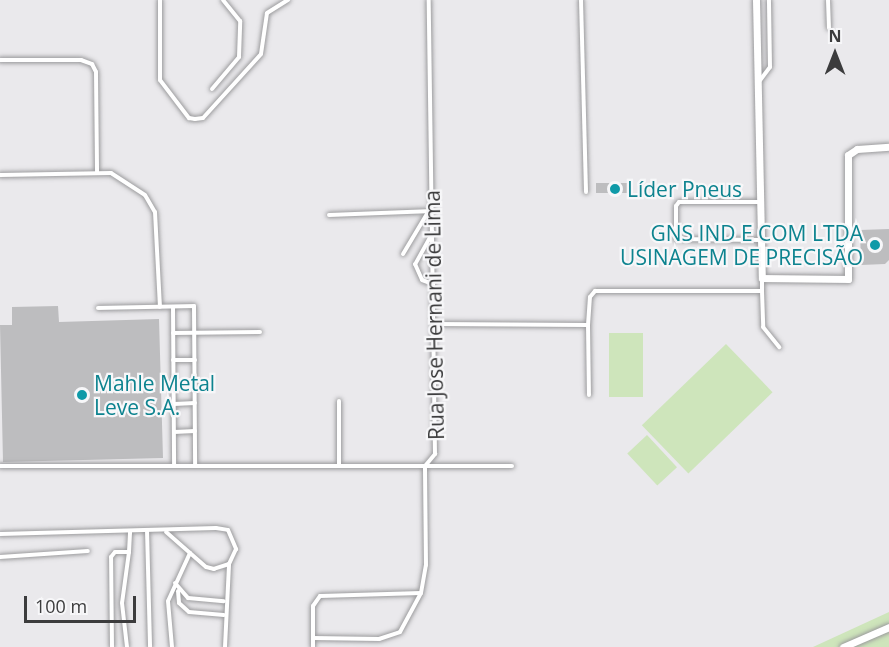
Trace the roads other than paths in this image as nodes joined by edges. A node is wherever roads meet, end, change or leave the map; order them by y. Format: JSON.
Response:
{"nodes":[{"id":1,"x":160,"y":0,"type":"edge"},
{"id":2,"x":223,"y":0,"type":"edge"},
{"id":3,"x":288,"y":0,"type":"edge"},
{"id":4,"x":429,"y":0,"type":"edge"},
{"id":5,"x":581,"y":0,"type":"edge"},
{"id":6,"x":756,"y":0,"type":"edge"},
{"id":7,"x":769,"y":0,"type":"edge"},
{"id":8,"x":828,"y":0,"type":"edge"},
{"id":9,"x":829,"y":28,"type":"dead end"},
{"id":10,"x":0,"y":60,"type":"edge"},
{"id":11,"x":758,"y":83,"type":"junction"},
{"id":12,"x":212,"y":90,"type":"dead end"},
{"id":13,"x":889,"y":147,"type":"edge"},
{"id":14,"x":97,"y":173,"type":"junction"},
{"id":15,"x":0,"y":175,"type":"edge"},
{"id":16,"x":586,"y":192,"type":"dead end"},
{"id":17,"x":760,"y":202,"type":"junction"},
{"id":18,"x":430,"y":211,"type":"junction"},
{"id":19,"x":329,"y":215,"type":"dead end"},
{"id":20,"x":433,"y":231,"type":"junction"},
{"id":21,"x":761,"y":240,"type":"junction"},
{"id":22,"x":403,"y":254,"type":"dead end"},
{"id":23,"x":762,"y":278,"type":"junction"},
{"id":24,"x":433,"y":284,"type":"junction"},
{"id":25,"x":762,"y":291,"type":"junction"},
{"id":26,"x":160,"y":307,"type":"junction"},
{"id":27,"x":173,"y":307,"type":"junction"},
{"id":28,"x":98,"y":308,"type":"dead end"},
{"id":29,"x":434,"y":324,"type":"junction"},
{"id":30,"x":588,"y":326,"type":"junction"},
{"id":31,"x":260,"y":332,"type":"dead end"},
{"id":32,"x":173,"y":333,"type":"junction"},
{"id":33,"x":195,"y":333,"type":"junction"},
{"id":34,"x":778,"y":346,"type":"dead end"},
{"id":35,"x":173,"y":360,"type":"junction"},
{"id":36,"x":195,"y":360,"type":"junction"},
{"id":37,"x":589,"y":395,"type":"dead end"},
{"id":38,"x":339,"y":401,"type":"dead end"},
{"id":39,"x":174,"y":404,"type":"junction"},
{"id":40,"x":195,"y":404,"type":"junction"},
{"id":41,"x":195,"y":431,"type":"junction"},
{"id":42,"x":174,"y":432,"type":"junction"},
{"id":43,"x":174,"y":465,"type":"junction"},
{"id":44,"x":195,"y":465,"type":"junction"},
{"id":45,"x":339,"y":465,"type":"junction"},
{"id":46,"x":0,"y":466,"type":"edge"},
{"id":47,"x":425,"y":466,"type":"junction"},
{"id":48,"x":512,"y":466,"type":"dead end"},
{"id":49,"x":147,"y":530,"type":"junction"},
{"id":50,"x":130,"y":531,"type":"junction"},
{"id":51,"x":166,"y":532,"type":"junction"},
{"id":52,"x":0,"y":534,"type":"edge"},
{"id":53,"x":88,"y":551,"type":"dead end"},
{"id":54,"x":129,"y":552,"type":"junction"},
{"id":55,"x":190,"y":553,"type":"junction"},
{"id":56,"x":0,"y":557,"type":"edge"},
{"id":57,"x":229,"y":564,"type":"junction"},
{"id":58,"x":175,"y":583,"type":"junction"},
{"id":59,"x":178,"y":591,"type":"junction"},
{"id":60,"x":421,"y":593,"type":"junction"},
{"id":61,"x":224,"y":601,"type":"junction"},
{"id":62,"x":224,"y":615,"type":"junction"},
{"id":63,"x":889,"y":627,"type":"edge"},
{"id":64,"x":313,"y":638,"type":"junction"},
{"id":65,"x":112,"y":647,"type":"edge"},
{"id":66,"x":127,"y":647,"type":"edge"},
{"id":67,"x":150,"y":647,"type":"edge"},
{"id":68,"x":172,"y":647,"type":"edge"},
{"id":69,"x":225,"y":647,"type":"edge"},
{"id":70,"x":313,"y":647,"type":"edge"},
{"id":71,"x":843,"y":647,"type":"edge"}],
"edges":[{"from":1,"to":3,"type":"lane"},
{"from":2,"to":12,"type":"lane"},
{"from":4,"to":18,"type":"lane","name":"Rua Jose Hernani de Lima"},
{"from":5,"to":16,"type":"lane"},
{"from":6,"to":11,"type":"street"},
{"from":7,"to":11,"type":"lane"},
{"from":8,"to":9,"type":"lane"},
{"from":10,"to":14,"type":"lane"},
{"from":11,"to":17,"type":"street"},
{"from":13,"to":23,"type":"street"},
{"from":14,"to":15,"type":"lane"},
{"from":14,"to":26,"type":"lane"},
{"from":17,"to":21,"type":"street"},
{"from":17,"to":21,"type":"lane"},
{"from":18,"to":19,"type":"lane"},
{"from":18,"to":20,"type":"lane","name":"Rua Jose Hernani de Lima"},
{"from":18,"to":22,"type":"lane"},
{"from":20,"to":24,"type":"lane","name":"Rua Jose Hernani de Lima"},
{"from":20,"to":24,"type":"lane"},
{"from":21,"to":23,"type":"street"},
{"from":23,"to":25,"type":"lane"},
{"from":24,"to":29,"type":"lane","name":"Rua Jose Hernani de Lima"},
{"from":25,"to":30,"type":"lane"},
{"from":25,"to":34,"type":"lane"},
{"from":26,"to":27,"type":"lane"},
{"from":26,"to":28,"type":"lane"},
{"from":27,"to":32,"type":"lane"},
{"from":27,"to":33,"type":"lane"},
{"from":29,"to":30,"type":"lane"},
{"from":29,"to":47,"type":"lane","name":"Rua Jose Hernani de Lima"},
{"from":30,"to":37,"type":"lane"},
{"from":31,"to":33,"type":"lane"},
{"from":32,"to":33,"type":"lane"},
{"from":32,"to":35,"type":"lane"},
{"from":33,"to":36,"type":"lane"},
{"from":35,"to":36,"type":"lane"},
{"from":35,"to":39,"type":"lane"},
{"from":36,"to":40,"type":"lane"},
{"from":38,"to":45,"type":"lane"},
{"from":39,"to":40,"type":"lane"},
{"from":39,"to":42,"type":"lane"},
{"from":40,"to":41,"type":"lane"},
{"from":41,"to":42,"type":"lane"},
{"from":41,"to":44,"type":"lane"},
{"from":42,"to":43,"type":"lane"},
{"from":43,"to":44,"type":"lane"},
{"from":43,"to":46,"type":"lane"},
{"from":44,"to":45,"type":"lane"},
{"from":45,"to":47,"type":"lane"},
{"from":47,"to":48,"type":"lane"},
{"from":47,"to":60,"type":"lane","name":"Rua Jose Hernani de Lima"},
{"from":49,"to":50,"type":"lane"},
{"from":49,"to":51,"type":"lane"},
{"from":49,"to":67,"type":"lane"},
{"from":50,"to":52,"type":"lane"},
{"from":50,"to":54,"type":"lane"},
{"from":51,"to":55,"type":"lane"},
{"from":51,"to":57,"type":"lane"},
{"from":53,"to":56,"type":"lane"},
{"from":54,"to":65,"type":"lane"},
{"from":54,"to":66,"type":"lane"},
{"from":55,"to":57,"type":"lane"},
{"from":55,"to":58,"type":"lane"},
{"from":57,"to":61,"type":"lane"},
{"from":58,"to":59,"type":"lane"},
{"from":58,"to":68,"type":"lane"},
{"from":59,"to":61,"type":"lane"},
{"from":59,"to":62,"type":"lane"},
{"from":60,"to":64,"type":"lane","name":"Rua Jose Hernani de Lima"},
{"from":60,"to":64,"type":"lane"},
{"from":61,"to":62,"type":"lane"},
{"from":62,"to":69,"type":"lane"},
{"from":63,"to":71,"type":"street"},
{"from":64,"to":70,"type":"lane"}]}
